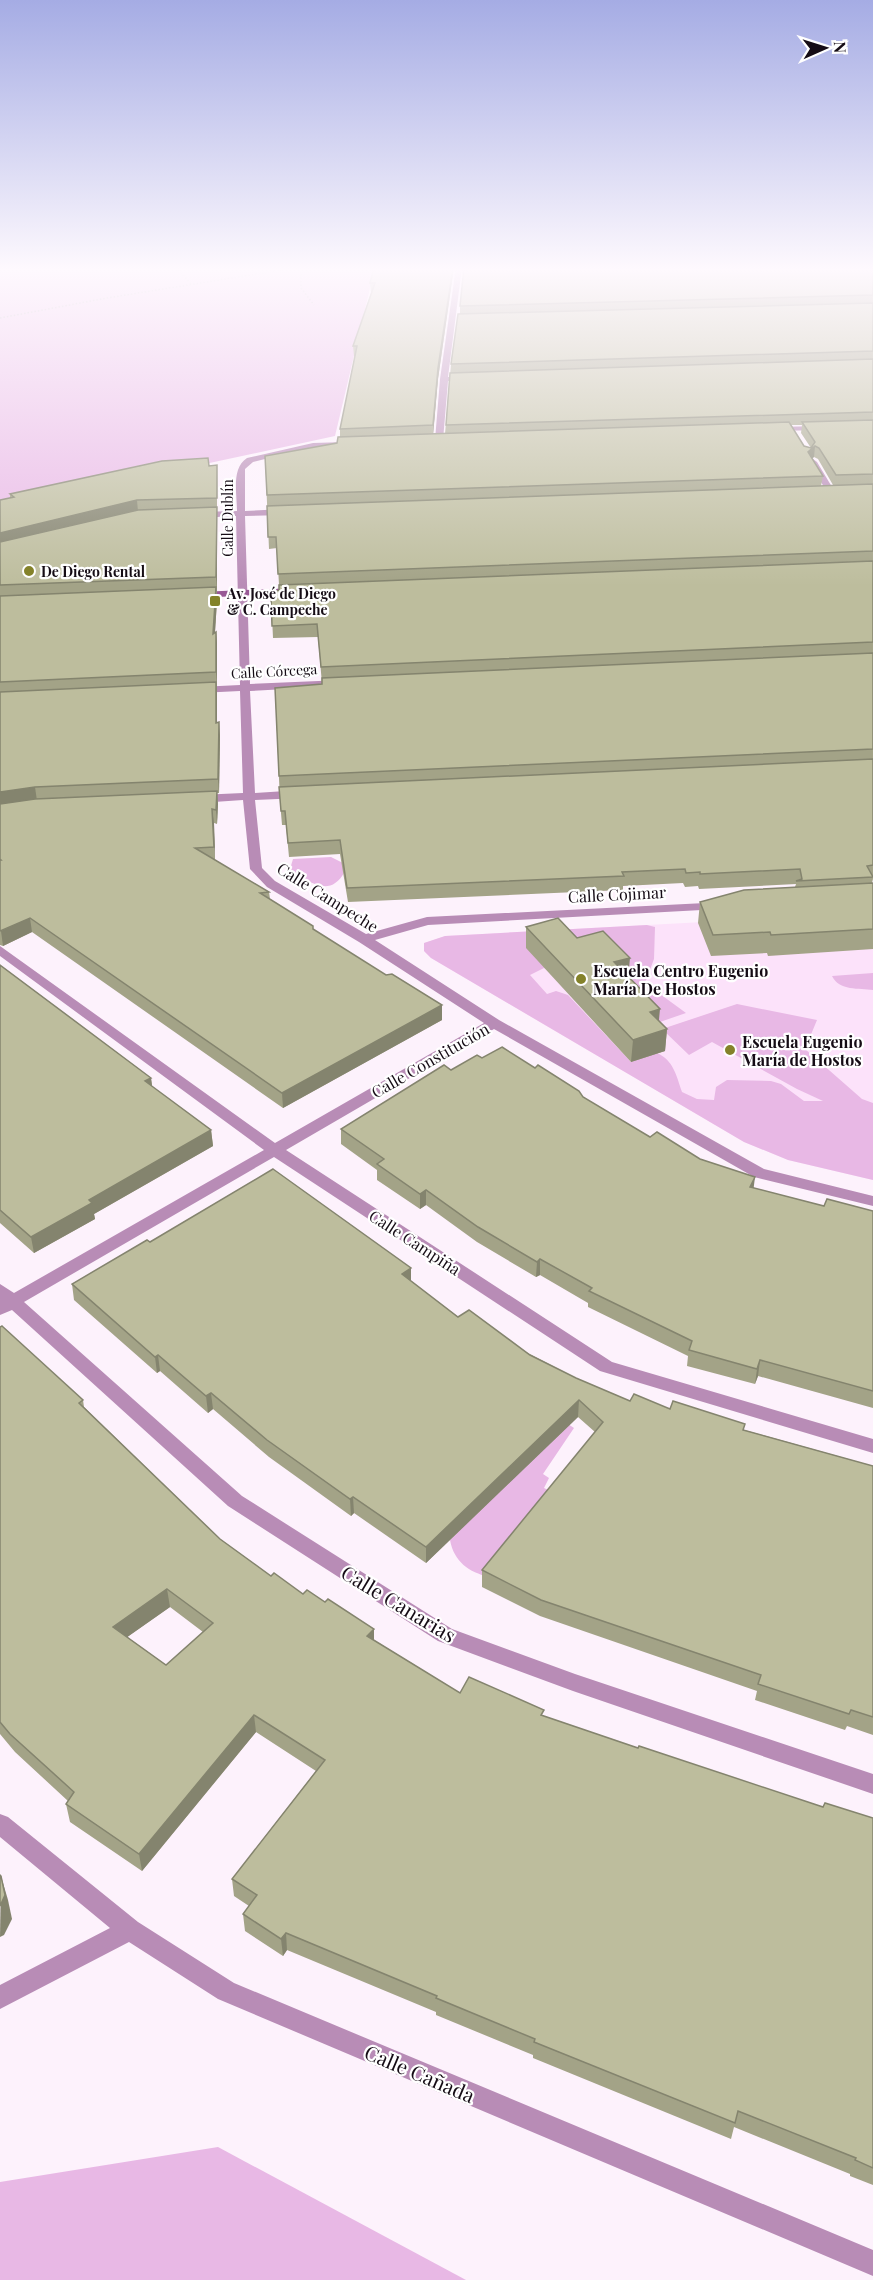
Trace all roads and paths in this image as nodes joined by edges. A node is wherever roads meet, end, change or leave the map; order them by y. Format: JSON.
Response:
{"nodes":[{"id":1,"x":445,"y":373,"type":"edge"},
{"id":2,"x":479,"y":378,"type":"edge"},
{"id":3,"x":444,"y":379,"type":"junction"},
{"id":4,"x":827,"y":427,"type":"edge"},
{"id":5,"x":792,"y":429,"type":"junction"},
{"id":6,"x":762,"y":430,"type":"edge"},
{"id":7,"x":797,"y":437,"type":"edge"},
{"id":8,"x":439,"y":440,"type":"junction"},
{"id":9,"x":451,"y":440,"type":"edge"},
{"id":10,"x":428,"y":441,"type":"edge"},
{"id":11,"x":359,"y":444,"type":"edge"},
{"id":12,"x":813,"y":462,"type":"edge"},
{"id":13,"x":841,"y":491,"type":"edge"},
{"id":14,"x":819,"y":492,"type":"edge"},
{"id":15,"x":831,"y":492,"type":"junction"},
{"id":16,"x":299,"y":512,"type":"edge"},
{"id":17,"x":240,"y":514,"type":"junction"},
{"id":18,"x":183,"y":515,"type":"edge"},
{"id":19,"x":305,"y":591,"type":"edge"},
{"id":20,"x":241,"y":593,"type":"junction"},
{"id":21,"x":192,"y":595,"type":"edge"},
{"id":22,"x":354,"y":683,"type":"edge"},
{"id":23,"x":246,"y":687,"type":"junction"},
{"id":24,"x":188,"y":690,"type":"edge"},
{"id":25,"x":308,"y":794,"type":"edge"},
{"id":26,"x":249,"y":797,"type":"junction"},
{"id":27,"x":190,"y":800,"type":"edge"},
{"id":28,"x":732,"y":904,"type":"edge"},
{"id":29,"x":364,"y":939,"type":"junction"},
{"id":30,"x":0,"y":951,"type":"edge"},
{"id":31,"x":494,"y":1023,"type":"junction"},
{"id":32,"x":276,"y":1151,"type":"junction"},
{"id":33,"x":873,"y":1201,"type":"edge"},
{"id":34,"x":4,"y":1300,"type":"edge"},
{"id":35,"x":873,"y":1446,"type":"edge"},
{"id":36,"x":873,"y":1784,"type":"edge"},
{"id":37,"x":0,"y":1824,"type":"edge"},
{"id":38,"x":130,"y":1930,"type":"junction"},
{"id":39,"x":0,"y":1997,"type":"edge"},
{"id":40,"x":873,"y":2263,"type":"edge"}],
"edges":[{"from":1,"to":3,"type":"street"},
{"from":2,"to":3,"type":"street"},
{"from":3,"to":8,"type":"street"},
{"from":4,"to":5,"type":"street"},
{"from":5,"to":6,"type":"street"},
{"from":5,"to":7,"type":"street"},
{"from":8,"to":9,"type":"street"},
{"from":8,"to":10,"type":"street"},
{"from":11,"to":17,"type":"street","name":"Calle Dublín"},
{"from":12,"to":15,"type":"street"},
{"from":13,"to":15,"type":"street"},
{"from":14,"to":15,"type":"street"},
{"from":16,"to":17,"type":"street"},
{"from":17,"to":18,"type":"street"},
{"from":17,"to":20,"type":"street","name":"Calle Dublín"},
{"from":19,"to":20,"type":"main road"},
{"from":20,"to":21,"type":"main road"},
{"from":20,"to":23,"type":"street","name":"Calle Campeche"},
{"from":22,"to":23,"type":"street","name":"Calle Córcega"},
{"from":23,"to":24,"type":"street","name":"Calle Córcega"},
{"from":23,"to":26,"type":"street","name":"Calle Campeche"},
{"from":25,"to":26,"type":"street"},
{"from":26,"to":27,"type":"street"},
{"from":26,"to":29,"type":"street","name":"Calle Campeche"},
{"from":28,"to":29,"type":"street","name":"Calle Cojimar"},
{"from":29,"to":31,"type":"street","name":"Calle Campeche"},
{"from":30,"to":32,"type":"street","name":"Calle Campiña"},
{"from":31,"to":32,"type":"street","name":"Calle Constitución"},
{"from":31,"to":33,"type":"street","name":"Calle Constitución"},
{"from":32,"to":34,"type":"street","name":"Calle Constitución"},
{"from":32,"to":35,"type":"street","name":"Calle Campiña"},
{"from":34,"to":36,"type":"street","name":"Calle Canarias"},
{"from":37,"to":38,"type":"street","name":"Calle Cañada"},
{"from":38,"to":39,"type":"street"},
{"from":38,"to":40,"type":"street","name":"Calle Cañada"}]}
